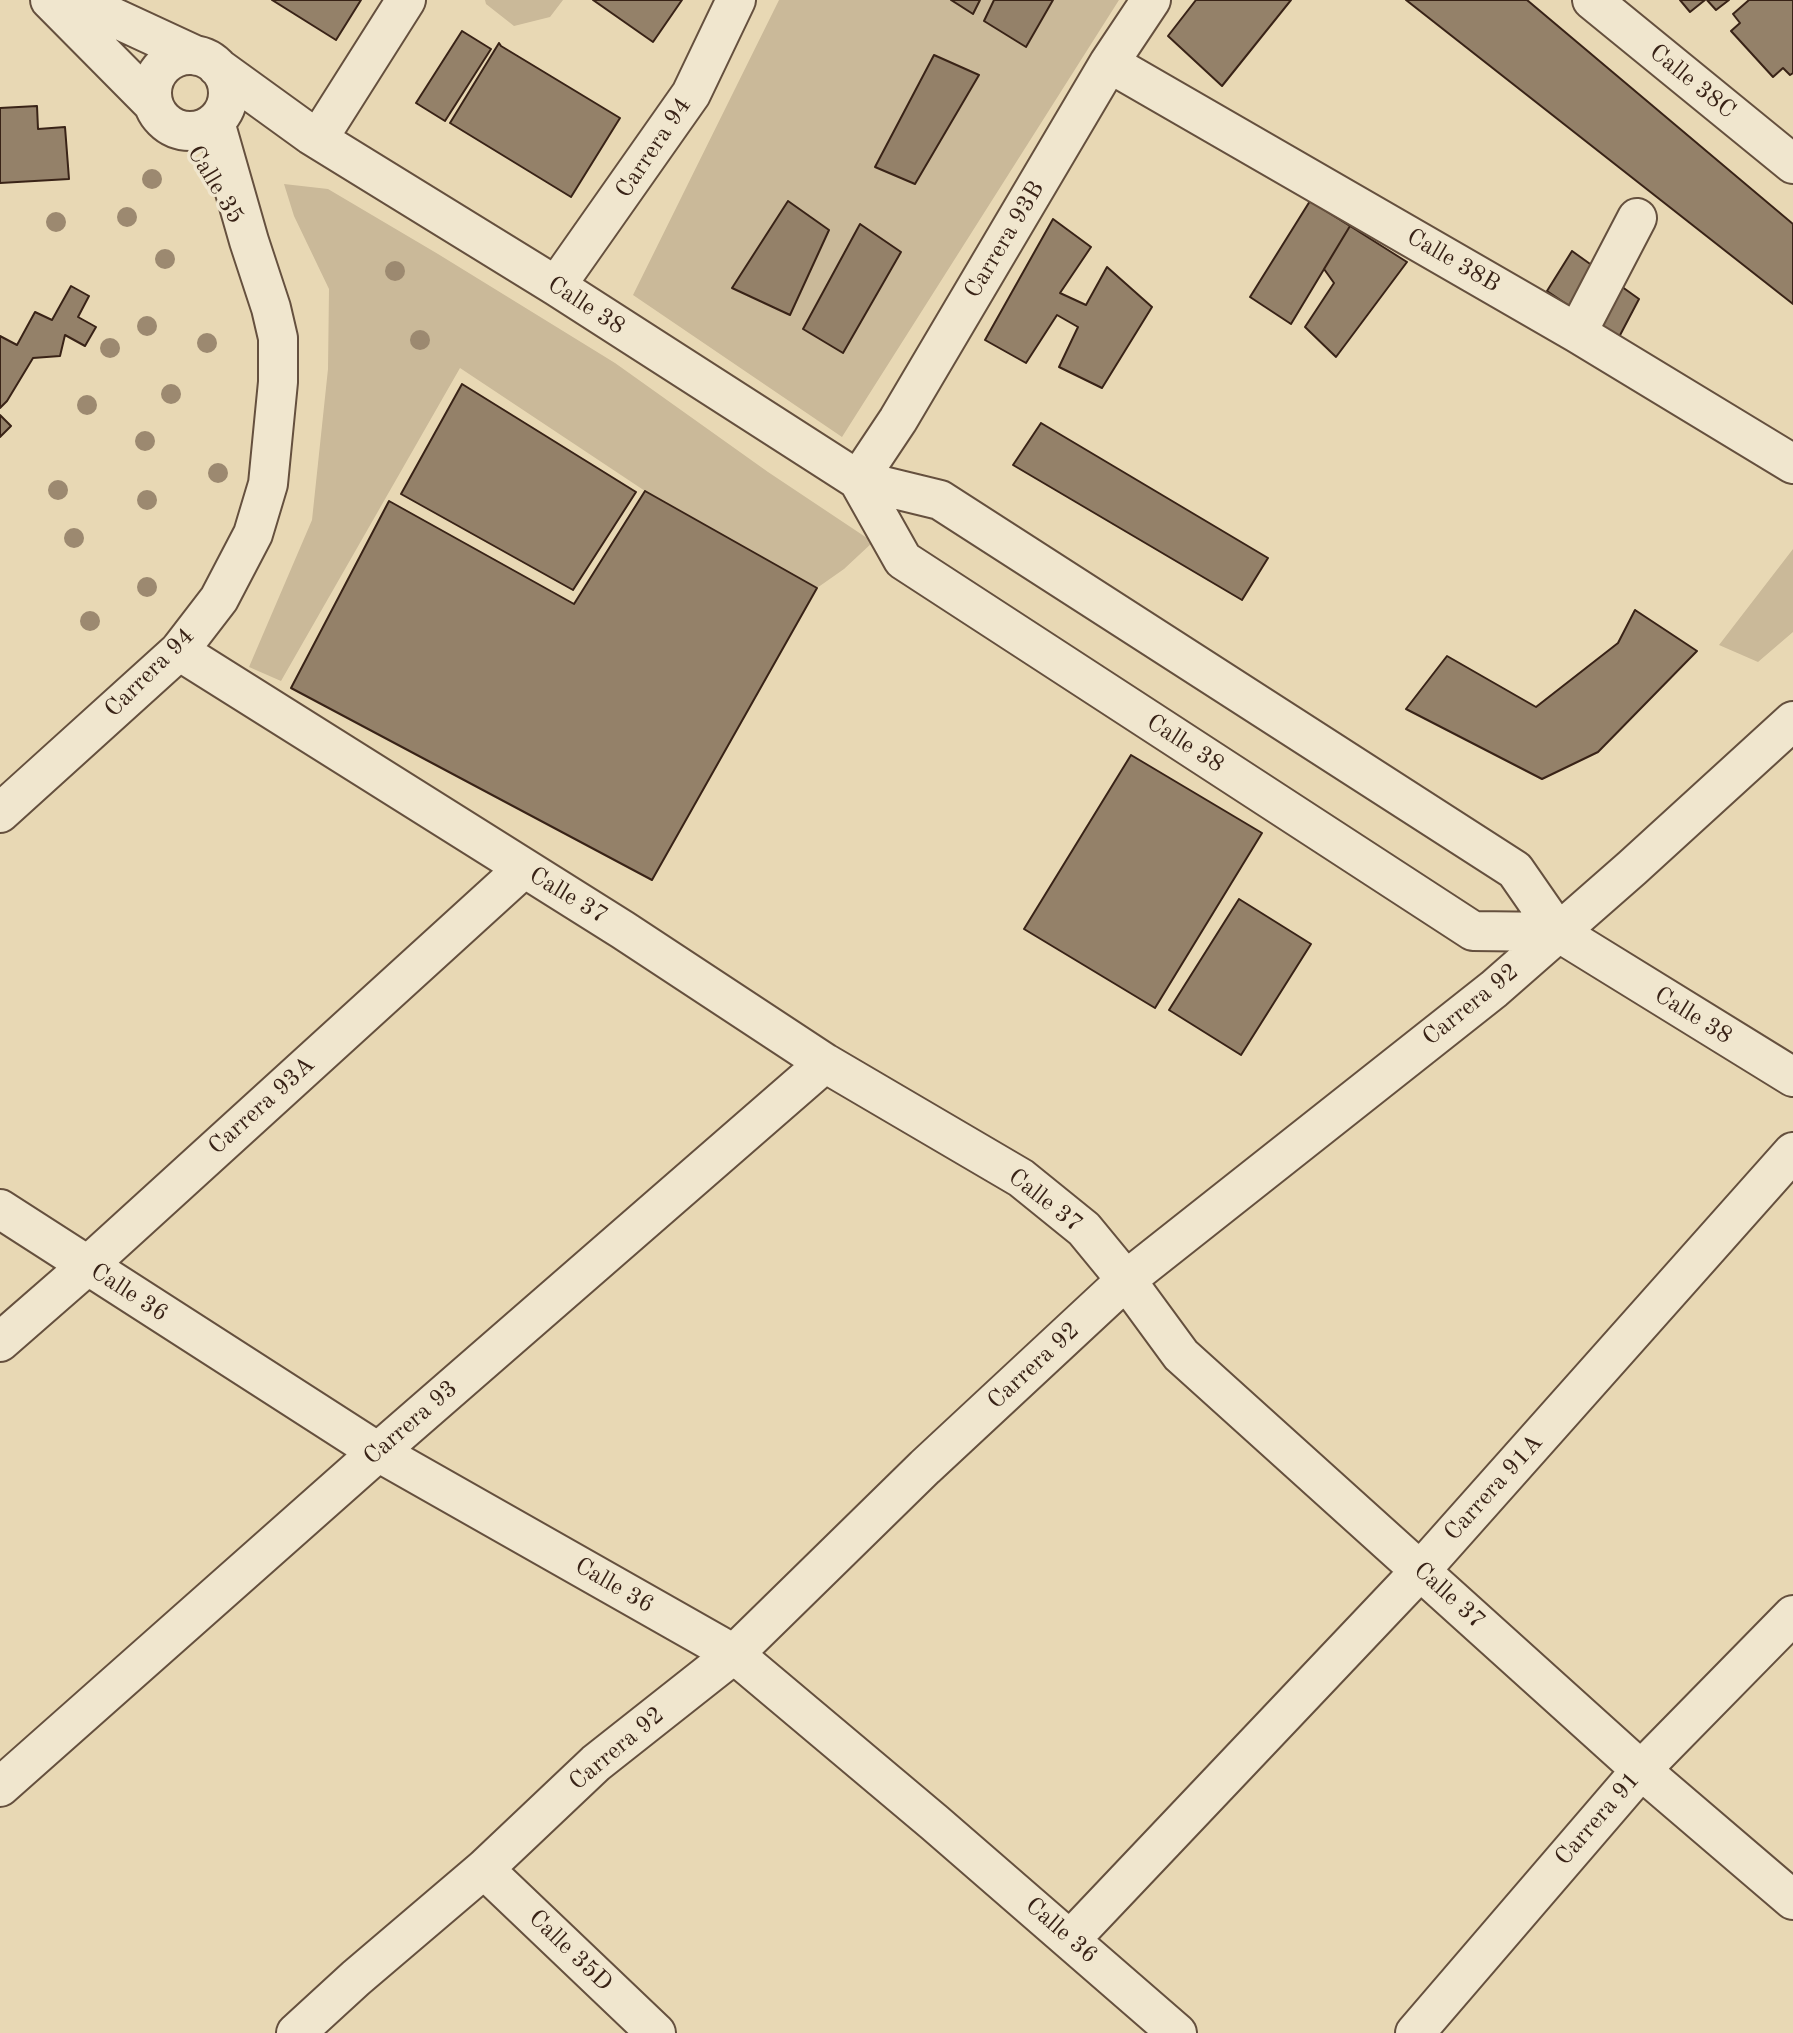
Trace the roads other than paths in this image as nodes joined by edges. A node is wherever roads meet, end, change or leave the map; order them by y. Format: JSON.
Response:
{"nodes":[{"id":1,"x":50,"y":0,"type":"edge"},
{"id":2,"x":76,"y":0,"type":"edge"},
{"id":3,"x":406,"y":0,"type":"edge"},
{"id":4,"x":736,"y":0,"type":"edge"},
{"id":5,"x":1151,"y":0,"type":"edge"},
{"id":6,"x":1592,"y":0,"type":"edge"},
{"id":7,"x":207,"y":61,"type":"junction"},
{"id":8,"x":1109,"y":63,"type":"junction"},
{"id":9,"x":154,"y":105,"type":"junction"},
{"id":10,"x":205,"y":124,"type":"junction"},
{"id":11,"x":315,"y":137,"type":"junction"},
{"id":12,"x":1793,"y":164,"type":"edge"},
{"id":13,"x":1637,"y":218,"type":"dead end"},
{"id":14,"x":556,"y":286,"type":"junction"},
{"id":15,"x":1577,"y":333,"type":"junction"},
{"id":16,"x":278,"y":338,"type":"joint"},
{"id":17,"x":1793,"y":464,"type":"edge"},
{"id":18,"x":858,"y":480,"type":"junction"},
{"id":19,"x":179,"y":652,"type":"junction"},
{"id":20,"x":1793,"y":722,"type":"edge"},
{"id":21,"x":0,"y":813,"type":"edge"},
{"id":22,"x":523,"y":869,"type":"junction"},
{"id":23,"x":1558,"y":932,"type":"junction"},
{"id":24,"x":825,"y":1063,"type":"junction"},
{"id":25,"x":1793,"y":1077,"type":"edge"},
{"id":26,"x":1793,"y":1152,"type":"edge"},
{"id":27,"x":0,"y":1209,"type":"edge"},
{"id":28,"x":87,"y":1266,"type":"junction"},
{"id":29,"x":1126,"y":1280,"type":"junction"},
{"id":30,"x":0,"y":1342,"type":"edge"},
{"id":31,"x":378,"y":1452,"type":"junction"},
{"id":32,"x":1420,"y":1570,"type":"junction"},
{"id":33,"x":1793,"y":1615,"type":"edge"},
{"id":34,"x":734,"y":1654,"type":"junction"},
{"id":35,"x":1641,"y":1770,"type":"junction"},
{"id":36,"x":0,"y":1787,"type":"edge"},
{"id":37,"x":484,"y":1869,"type":"junction"},
{"id":38,"x":1793,"y":1900,"type":"edge"},
{"id":39,"x":1071,"y":1939,"type":"junction"},
{"id":40,"x":296,"y":2033,"type":"edge"},
{"id":41,"x":656,"y":2033,"type":"edge"},
{"id":42,"x":1177,"y":2033,"type":"edge"},
{"id":43,"x":1415,"y":2033,"type":"edge"}],
"edges":[{"from":1,"to":9,"type":"street"},
{"from":2,"to":7,"type":"street","name":"Calle 38"},
{"from":3,"to":11,"type":"street"},
{"from":4,"to":14,"type":"street","name":"Carrera 94"},
{"from":5,"to":8,"type":"street","name":"Carrera 93B"},
{"from":6,"to":12,"type":"street","name":"Calle 38C"},
{"from":7,"to":9,"type":"street"},
{"from":7,"to":10,"type":"street"},
{"from":7,"to":11,"type":"street","name":"Calle 38"},
{"from":8,"to":15,"type":"street","name":"Calle 38B"},
{"from":8,"to":18,"type":"street","name":"Carrera 93B"},
{"from":9,"to":10,"type":"street"},
{"from":10,"to":11,"type":"street","name":"Calle 38"},
{"from":10,"to":16,"type":"street","name":"Calle 35"},
{"from":11,"to":14,"type":"street","name":"Calle 38"},
{"from":13,"to":15,"type":"street"},
{"from":14,"to":18,"type":"street","name":"Calle 38"},
{"from":15,"to":17,"type":"street","name":"Calle 38B"},
{"from":16,"to":19,"type":"street","name":"Carrera 94"},
{"from":18,"to":23,"type":"street","name":"Calle 38"},
{"from":18,"to":23,"type":"street","name":"Calle 38"},
{"from":19,"to":21,"type":"street","name":"Carrera 94"},
{"from":19,"to":22,"type":"street","name":"Calle 37"},
{"from":20,"to":23,"type":"street","name":"Carrera 92"},
{"from":22,"to":24,"type":"street","name":"Calle 37"},
{"from":22,"to":28,"type":"street","name":"Carrera 93A"},
{"from":23,"to":25,"type":"street","name":"Calle 38"},
{"from":23,"to":29,"type":"street","name":"Carrera 92"},
{"from":24,"to":29,"type":"street","name":"Calle 37"},
{"from":24,"to":31,"type":"street","name":"Carrera 93"},
{"from":26,"to":32,"type":"street","name":"Carrera 91A"},
{"from":27,"to":28,"type":"street","name":"Calle 36"},
{"from":28,"to":30,"type":"street","name":"Carrera 93A"},
{"from":28,"to":31,"type":"street","name":"Calle 36"},
{"from":29,"to":32,"type":"street","name":"Calle 37"},
{"from":29,"to":34,"type":"street","name":"Carrera 92"},
{"from":31,"to":34,"type":"street","name":"Calle 36"},
{"from":31,"to":36,"type":"street","name":"Carrera 93"},
{"from":32,"to":35,"type":"street","name":"Calle 37"},
{"from":32,"to":39,"type":"street","name":"Carrera 91A"},
{"from":33,"to":35,"type":"street","name":"Carrera 91"},
{"from":34,"to":37,"type":"street","name":"Carrera 92"},
{"from":34,"to":39,"type":"street","name":"Calle 36"},
{"from":35,"to":38,"type":"street","name":"Calle 37"},
{"from":35,"to":43,"type":"street","name":"Carrera 91"},
{"from":37,"to":40,"type":"street","name":"Carrera 92"},
{"from":37,"to":41,"type":"street","name":"Calle 35D"},
{"from":39,"to":42,"type":"street","name":"Calle 36"}]}
